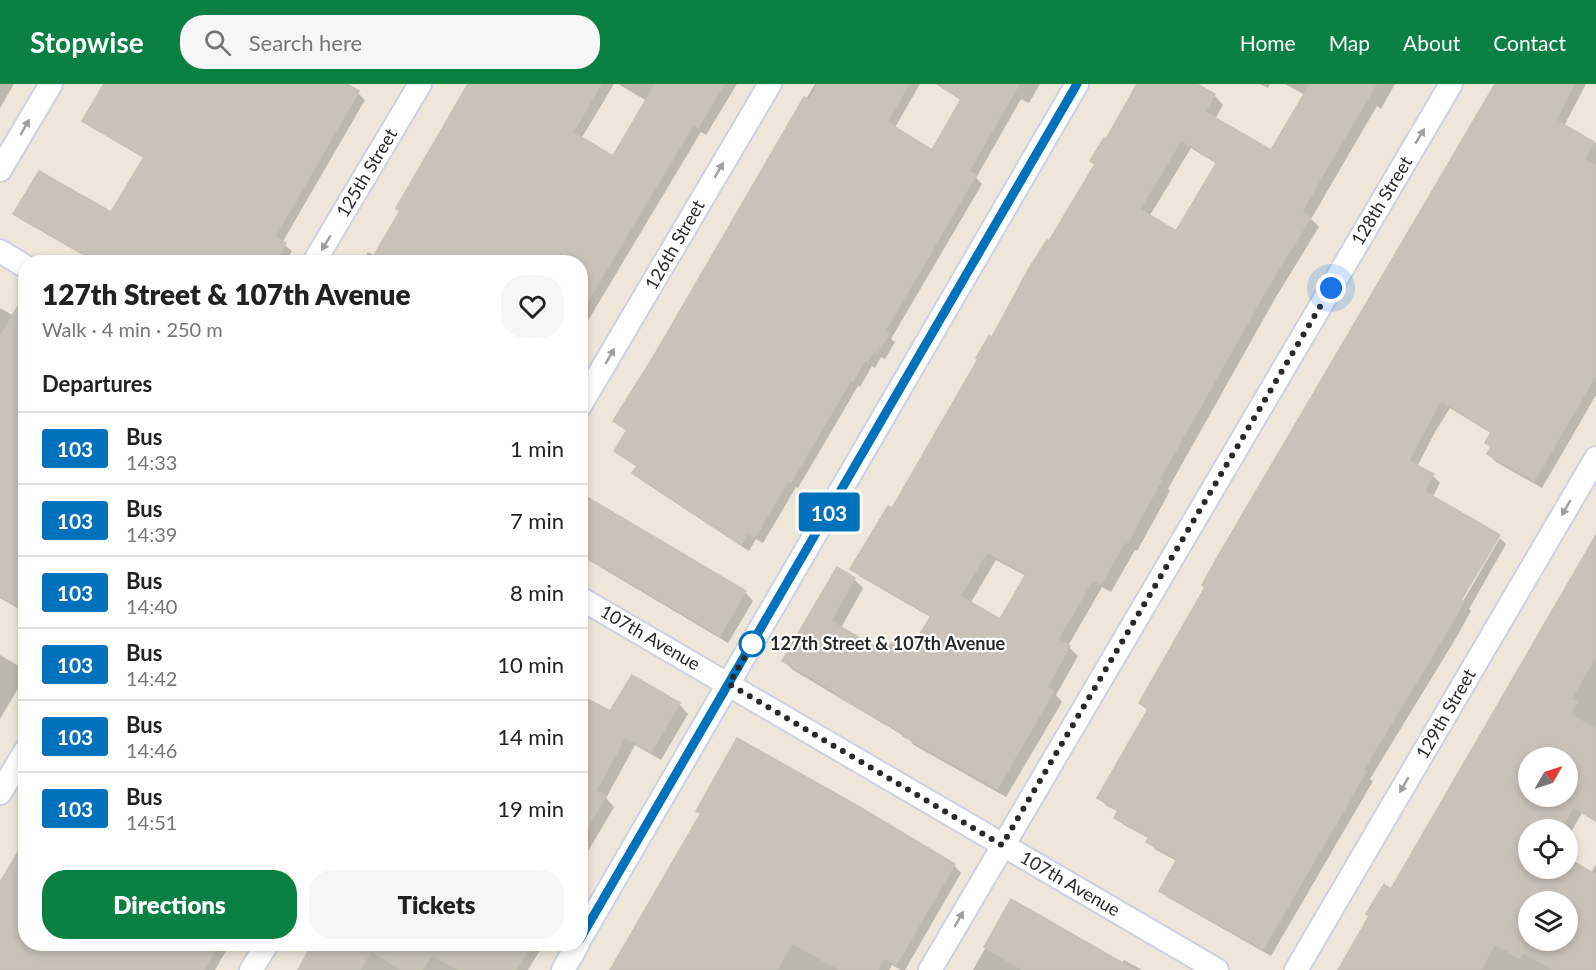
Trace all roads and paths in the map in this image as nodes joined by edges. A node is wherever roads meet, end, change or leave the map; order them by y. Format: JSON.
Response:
{"nodes":[{"id":1,"x":51,"y":84,"type":"edge"},
{"id":2,"x":420,"y":84,"type":"edge"},
{"id":3,"x":770,"y":84,"type":"edge"},
{"id":4,"x":1077,"y":84,"type":"edge"},
{"id":5,"x":1451,"y":84,"type":"edge"},
{"id":6,"x":0,"y":170,"type":"edge"},
{"id":7,"x":0,"y":251,"type":"edge"},
{"id":8,"x":318,"y":255,"type":"edge"},
{"id":9,"x":18,"y":262,"type":"edge"},
{"id":10,"x":588,"y":392,"type":"edge"},
{"id":11,"x":1596,"y":458,"type":"edge"},
{"id":12,"x":588,"y":603,"type":"edge"},
{"id":13,"x":729,"y":684,"type":"junction"},
{"id":14,"x":18,"y":763,"type":"edge"},
{"id":15,"x":0,"y":793,"type":"edge"},
{"id":16,"x":1002,"y":845,"type":"junction"},
{"id":17,"x":588,"y":925,"type":"edge"},
{"id":18,"x":263,"y":951,"type":"edge"},
{"id":19,"x":574,"y":951,"type":"edge"},
{"id":20,"x":251,"y":970,"type":"edge"},
{"id":21,"x":563,"y":970,"type":"edge"},
{"id":22,"x":930,"y":970,"type":"edge"},
{"id":23,"x":1217,"y":970,"type":"edge"},
{"id":24,"x":1296,"y":970,"type":"edge"}],
"edges":[{"from":6,"to":1,"type":"street","one_way":true},
{"from":2,"to":8,"type":"street","name":"125th Street","one_way":true},
{"from":10,"to":3,"type":"street","name":"126th Street","one_way":true},
{"from":4,"to":13,"type":"street"},
{"from":16,"to":5,"type":"street","name":"128th Street","one_way":true},
{"from":7,"to":9,"type":"street"},
{"from":11,"to":24,"type":"street","name":"129th Street","one_way":true},
{"from":12,"to":13,"type":"street","name":"107th Avenue"},
{"from":13,"to":16,"type":"street","name":"107th Avenue"},
{"from":13,"to":17,"type":"street"},
{"from":14,"to":15,"type":"street"},
{"from":22,"to":16,"type":"street","name":"128th Street","one_way":true},
{"from":16,"to":23,"type":"street","name":"107th Avenue"},
{"from":18,"to":20,"type":"street"},
{"from":19,"to":21,"type":"street"}]}
